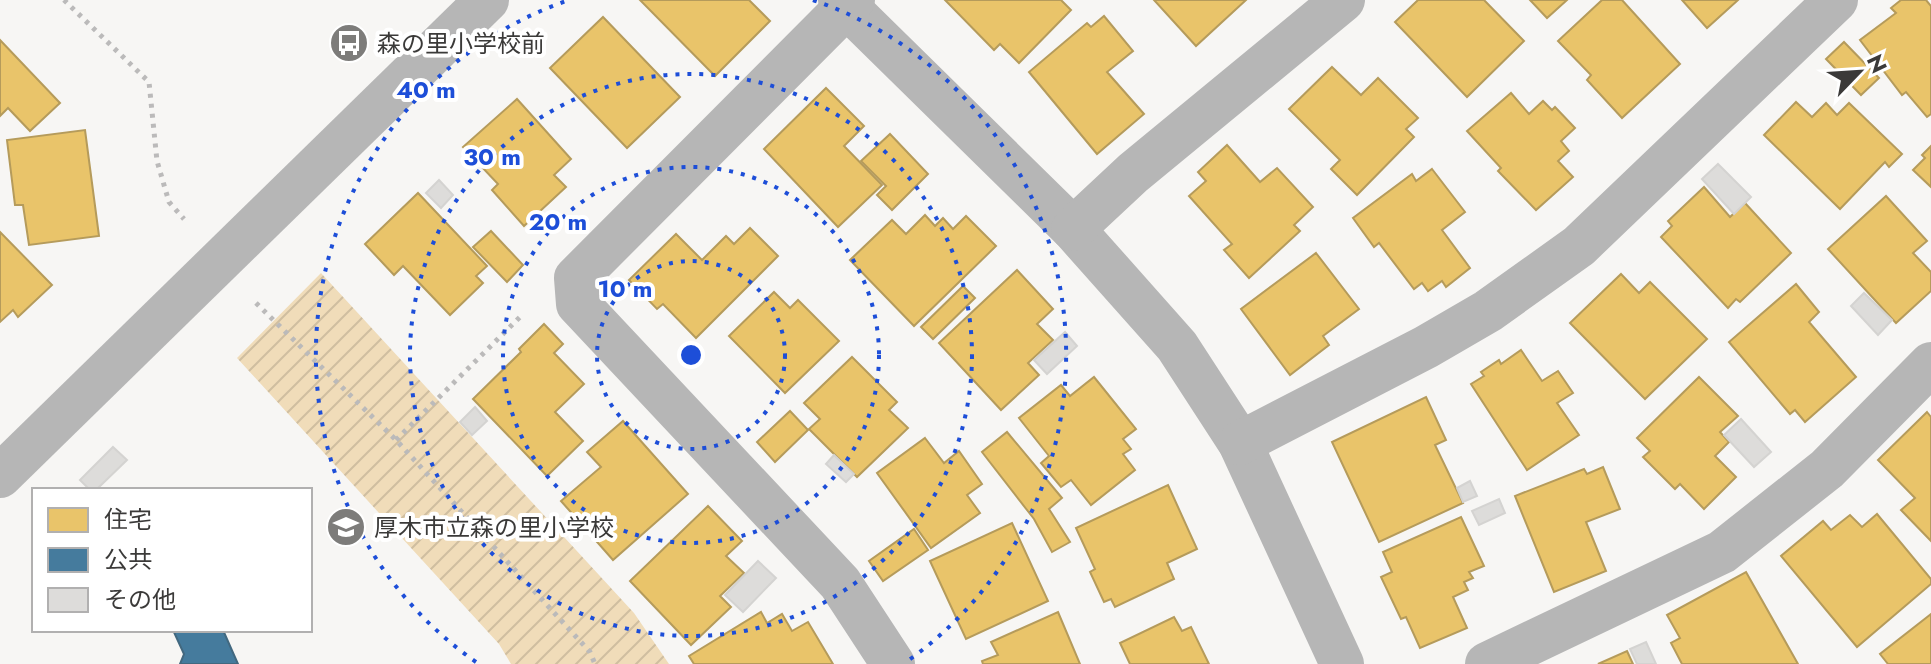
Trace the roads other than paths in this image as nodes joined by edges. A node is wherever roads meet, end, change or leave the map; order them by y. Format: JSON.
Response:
{"nodes":[{"id":1,"x":487,"y":0,"type":"edge"},
{"id":2,"x":1343,"y":0,"type":"edge"},
{"id":3,"x":1836,"y":0,"type":"edge"},
{"id":4,"x":847,"y":2,"type":"edge"},
{"id":5,"x":1073,"y":229,"type":"junction"},
{"id":6,"x":1931,"y":364,"type":"edge"},
{"id":7,"x":1240,"y":443,"type":"junction"},
{"id":8,"x":0,"y":476,"type":"edge"},
{"id":9,"x":893,"y":664,"type":"edge"},
{"id":10,"x":1342,"y":664,"type":"edge"},
{"id":11,"x":1487,"y":664,"type":"edge"}],
"edges":[{"from":1,"to":8,"type":"street"},
{"from":2,"to":5,"type":"street"},
{"from":3,"to":7,"type":"street"},
{"from":4,"to":5,"type":"street"},
{"from":4,"to":9,"type":"street"},
{"from":5,"to":7,"type":"street"},
{"from":6,"to":11,"type":"street"},
{"from":7,"to":10,"type":"street"}]}
